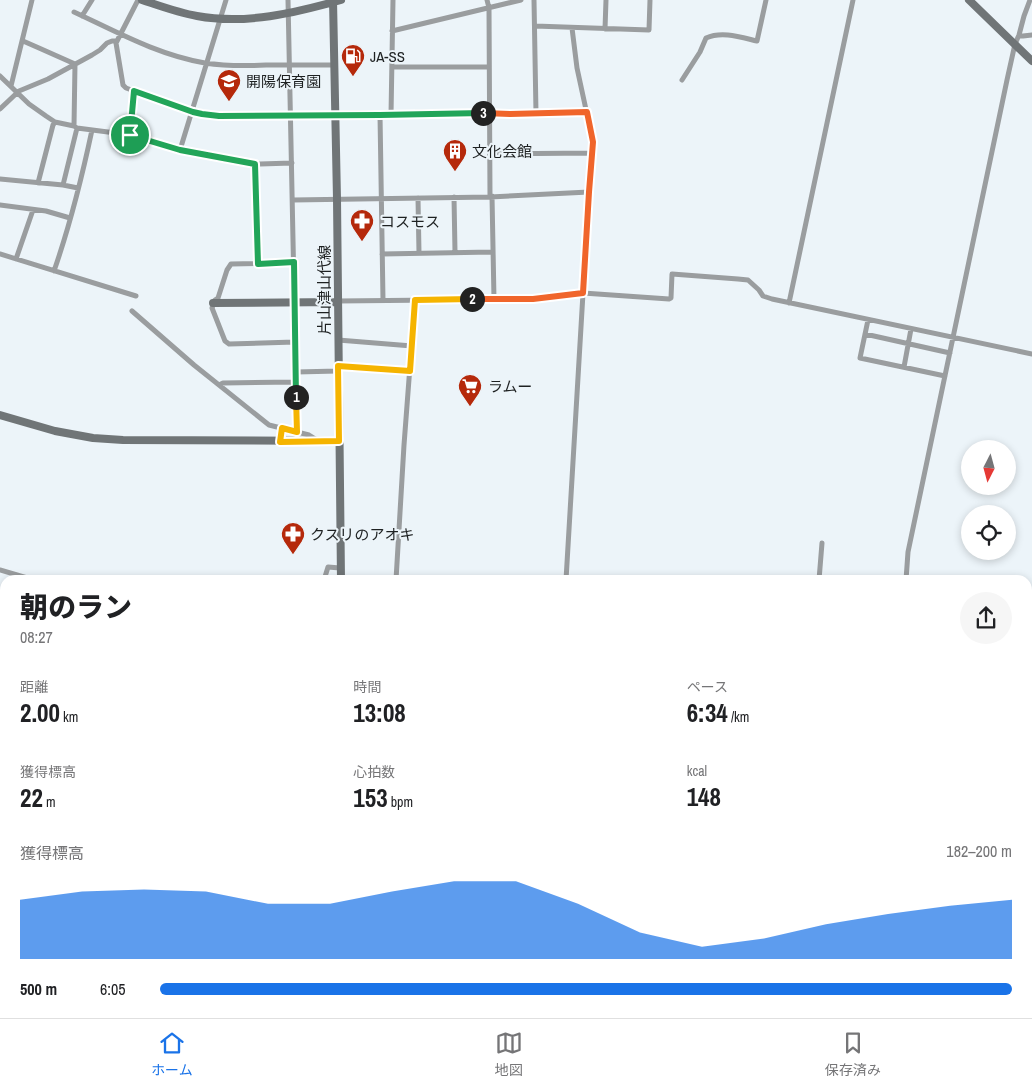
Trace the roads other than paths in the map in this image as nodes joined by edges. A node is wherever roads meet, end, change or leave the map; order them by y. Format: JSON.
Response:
{"nodes":[{"id":1,"x":32,"y":0,"type":"edge"},
{"id":2,"x":92,"y":0,"type":"edge"},
{"id":3,"x":140,"y":0,"type":"edge"},
{"id":4,"x":226,"y":0,"type":"edge"},
{"id":5,"x":288,"y":0,"type":"edge"},
{"id":6,"x":393,"y":0,"type":"edge"},
{"id":7,"x":487,"y":0,"type":"edge"},
{"id":8,"x":521,"y":0,"type":"edge"},
{"id":9,"x":534,"y":0,"type":"edge"},
{"id":10,"x":606,"y":0,"type":"edge"},
{"id":11,"x":650,"y":0,"type":"edge"},
{"id":12,"x":766,"y":0,"type":"edge"},
{"id":13,"x":854,"y":0,"type":"edge"},
{"id":14,"x":969,"y":0,"type":"edge"},
{"id":15,"x":1030,"y":0,"type":"edge"},
{"id":16,"x":336,"y":1,"type":"edge"},
{"id":17,"x":489,"y":8,"type":"junction"},
{"id":18,"x":74,"y":12,"type":"dead end"},
{"id":19,"x":288,"y":12,"type":"junction"},
{"id":20,"x":82,"y":16,"type":"junction"},
{"id":21,"x":221,"y":19,"type":"junction"},
{"id":22,"x":535,"y":26,"type":"junction"},
{"id":23,"x":572,"y":28,"type":"junction"},
{"id":24,"x":605,"y":29,"type":"junction"},
{"id":25,"x":392,"y":31,"type":"junction"},
{"id":26,"x":120,"y":34,"type":"junction"},
{"id":27,"x":1019,"y":35,"type":"junction"},
{"id":28,"x":1032,"y":36,"type":"edge"},
{"id":29,"x":22,"y":41,"type":"junction"},
{"id":30,"x":117,"y":41,"type":"junction"},
{"id":31,"x":1015,"y":44,"type":"junction"},
{"id":32,"x":1032,"y":61,"type":"edge"},
{"id":33,"x":208,"y":63,"type":"junction"},
{"id":34,"x":75,"y":64,"type":"junction"},
{"id":35,"x":334,"y":64,"type":"junction"},
{"id":36,"x":289,"y":65,"type":"junction"},
{"id":37,"x":489,"y":67,"type":"junction"},
{"id":38,"x":392,"y":68,"type":"junction"},
{"id":39,"x":0,"y":76,"type":"edge"},
{"id":40,"x":682,"y":80,"type":"dead end"},
{"id":41,"x":11,"y":86,"type":"junction"},
{"id":42,"x":134,"y":91,"type":"junction"},
{"id":43,"x":17,"y":93,"type":"junction"},
{"id":44,"x":0,"y":109,"type":"edge"},
{"id":45,"x":193,"y":112,"type":"junction"},
{"id":46,"x":587,"y":112,"type":"junction"},
{"id":47,"x":490,"y":113,"type":"junction"},
{"id":48,"x":536,"y":113,"type":"junction"},
{"id":49,"x":380,"y":115,"type":"junction"},
{"id":50,"x":391,"y":115,"type":"junction"},
{"id":51,"x":290,"y":116,"type":"junction"},
{"id":52,"x":335,"y":116,"type":"junction"},
{"id":53,"x":55,"y":122,"type":"junction"},
{"id":54,"x":76,"y":127,"type":"junction"},
{"id":55,"x":92,"y":130,"type":"junction"},
{"id":56,"x":130,"y":135,"type":"junction"},
{"id":57,"x":180,"y":150,"type":"junction"},
{"id":58,"x":593,"y":152,"type":"junction"},
{"id":59,"x":490,"y":154,"type":"junction"},
{"id":60,"x":292,"y":163,"type":"junction"},
{"id":61,"x":255,"y":164,"type":"junction"},
{"id":62,"x":0,"y":179,"type":"edge"},
{"id":63,"x":38,"y":183,"type":"junction"},
{"id":64,"x":63,"y":185,"type":"junction"},
{"id":65,"x":78,"y":188,"type":"junction"},
{"id":66,"x":589,"y":192,"type":"junction"},
{"id":67,"x":491,"y":196,"type":"junction"},
{"id":68,"x":418,"y":198,"type":"junction"},
{"id":69,"x":454,"y":198,"type":"junction"},
{"id":70,"x":337,"y":199,"type":"junction"},
{"id":71,"x":380,"y":199,"type":"junction"},
{"id":72,"x":293,"y":200,"type":"junction"},
{"id":73,"x":0,"y":205,"type":"edge"},
{"id":74,"x":33,"y":210,"type":"junction"},
{"id":75,"x":70,"y":218,"type":"junction"},
{"id":76,"x":455,"y":252,"type":"junction"},
{"id":77,"x":492,"y":252,"type":"junction"},
{"id":78,"x":419,"y":253,"type":"junction"},
{"id":79,"x":0,"y":254,"type":"edge"},
{"id":80,"x":382,"y":254,"type":"junction"},
{"id":81,"x":16,"y":259,"type":"junction"},
{"id":82,"x":294,"y":262,"type":"junction"},
{"id":83,"x":258,"y":264,"type":"junction"},
{"id":84,"x":54,"y":271,"type":"junction"},
{"id":85,"x":583,"y":293,"type":"junction"},
{"id":86,"x":136,"y":296,"type":"dead end"},
{"id":87,"x":494,"y":299,"type":"junction"},
{"id":88,"x":383,"y":300,"type":"junction"},
{"id":89,"x":415,"y":300,"type":"junction"},
{"id":90,"x":338,"y":301,"type":"junction"},
{"id":91,"x":295,"y":302,"type":"junction"},
{"id":92,"x":213,"y":303,"type":"junction"},
{"id":93,"x":789,"y":303,"type":"junction"},
{"id":94,"x":132,"y":311,"type":"dead end"},
{"id":95,"x":868,"y":320,"type":"junction"},
{"id":96,"x":911,"y":329,"type":"junction"},
{"id":97,"x":865,"y":334,"type":"junction"},
{"id":98,"x":953,"y":338,"type":"junction"},
{"id":99,"x":338,"y":340,"type":"junction"},
{"id":100,"x":295,"y":342,"type":"junction"},
{"id":101,"x":909,"y":343,"type":"junction"},
{"id":102,"x":412,"y":346,"type":"junction"},
{"id":103,"x":950,"y":353,"type":"junction"},
{"id":104,"x":1032,"y":354,"type":"edge"},
{"id":105,"x":904,"y":367,"type":"junction"},
{"id":106,"x":338,"y":369,"type":"junction"},
{"id":107,"x":410,"y":371,"type":"junction"},
{"id":108,"x":296,"y":372,"type":"junction"},
{"id":109,"x":945,"y":376,"type":"junction"},
{"id":110,"x":296,"y":382,"type":"junction"},
{"id":111,"x":219,"y":385,"type":"junction"},
{"id":112,"x":0,"y":415,"type":"edge"},
{"id":113,"x":282,"y":428,"type":"junction"},
{"id":114,"x":297,"y":432,"type":"junction"},
{"id":115,"x":318,"y":441,"type":"junction"},
{"id":116,"x":339,"y":441,"type":"junction"},
{"id":117,"x":280,"y":442,"type":"junction"},
{"id":118,"x":822,"y":543,"type":"dead end"},
{"id":119,"x":340,"y":568,"type":"junction"},
{"id":120,"x":0,"y":570,"type":"edge"},
{"id":121,"x":17,"y":575,"type":"edge"},
{"id":122,"x":326,"y":575,"type":"edge"},
{"id":123,"x":341,"y":575,"type":"edge"},
{"id":124,"x":396,"y":575,"type":"edge"},
{"id":125,"x":566,"y":575,"type":"edge"},
{"id":126,"x":819,"y":575,"type":"edge"},
{"id":127,"x":906,"y":575,"type":"edge"}],
"edges":[{"from":1,"to":29,"type":"street"},
{"from":2,"to":20,"type":"street"},
{"from":3,"to":21,"type":"street"},
{"from":3,"to":26,"type":"street"},
{"from":4,"to":21,"type":"street"},
{"from":5,"to":19,"type":"street"},
{"from":6,"to":25,"type":"street"},
{"from":7,"to":17,"type":"street"},
{"from":8,"to":17,"type":"street"},
{"from":9,"to":22,"type":"street"},
{"from":10,"to":24,"type":"street"},
{"from":11,"to":24,"type":"street"},
{"from":12,"to":40,"type":"street"},
{"from":13,"to":93,"type":"street"},
{"from":14,"to":31,"type":"street"},
{"from":15,"to":27,"type":"street"},
{"from":16,"to":19,"type":"street"},
{"from":16,"to":35,"type":"street","name":"片山津山代線"},
{"from":17,"to":25,"type":"street"},
{"from":17,"to":37,"type":"street"},
{"from":18,"to":20,"type":"street"},
{"from":19,"to":21,"type":"street"},
{"from":19,"to":36,"type":"street"},
{"from":20,"to":26,"type":"street"},
{"from":21,"to":33,"type":"street"},
{"from":22,"to":23,"type":"street"},
{"from":22,"to":48,"type":"street"},
{"from":23,"to":24,"type":"street"},
{"from":23,"to":46,"type":"street"},
{"from":25,"to":38,"type":"street"},
{"from":26,"to":30,"type":"street"},
{"from":26,"to":33,"type":"street"},
{"from":27,"to":28,"type":"street"},
{"from":27,"to":31,"type":"street"},
{"from":29,"to":34,"type":"street"},
{"from":29,"to":41,"type":"street"},
{"from":30,"to":34,"type":"street"},
{"from":30,"to":42,"type":"street"},
{"from":31,"to":32,"type":"street"},
{"from":31,"to":98,"type":"street"},
{"from":33,"to":36,"type":"street"},
{"from":33,"to":45,"type":"street"},
{"from":34,"to":43,"type":"street"},
{"from":34,"to":54,"type":"street"},
{"from":35,"to":36,"type":"street"},
{"from":35,"to":52,"type":"street","name":"片山津山代線"},
{"from":36,"to":51,"type":"street"},
{"from":37,"to":38,"type":"street"},
{"from":37,"to":47,"type":"street"},
{"from":38,"to":50,"type":"street"},
{"from":39,"to":41,"type":"street"},
{"from":41,"to":43,"type":"street"},
{"from":42,"to":45,"type":"street"},
{"from":42,"to":56,"type":"street"},
{"from":43,"to":44,"type":"street"},
{"from":43,"to":53,"type":"street"},
{"from":45,"to":51,"type":"street"},
{"from":45,"to":57,"type":"street"},
{"from":46,"to":48,"type":"street"},
{"from":46,"to":58,"type":"street"},
{"from":47,"to":48,"type":"street"},
{"from":47,"to":50,"type":"street"},
{"from":47,"to":59,"type":"street"},
{"from":49,"to":50,"type":"street"},
{"from":49,"to":52,"type":"street"},
{"from":49,"to":71,"type":"street"},
{"from":51,"to":52,"type":"street"},
{"from":51,"to":60,"type":"street"},
{"from":52,"to":70,"type":"street","name":"片山津山代線"},
{"from":53,"to":54,"type":"street"},
{"from":53,"to":63,"type":"street"},
{"from":54,"to":55,"type":"street"},
{"from":54,"to":64,"type":"street"},
{"from":55,"to":56,"type":"street"},
{"from":55,"to":65,"type":"street"},
{"from":56,"to":57,"type":"street"},
{"from":57,"to":61,"type":"street"},
{"from":58,"to":59,"type":"street"},
{"from":58,"to":66,"type":"street"},
{"from":59,"to":67,"type":"street"},
{"from":60,"to":61,"type":"street"},
{"from":60,"to":72,"type":"street"},
{"from":61,"to":83,"type":"street"},
{"from":62,"to":63,"type":"street"},
{"from":63,"to":64,"type":"street"},
{"from":64,"to":65,"type":"street"},
{"from":65,"to":75,"type":"street"},
{"from":66,"to":67,"type":"street"},
{"from":66,"to":85,"type":"street"},
{"from":67,"to":69,"type":"street"},
{"from":67,"to":77,"type":"street"},
{"from":68,"to":69,"type":"street"},
{"from":68,"to":71,"type":"street"},
{"from":68,"to":78,"type":"street"},
{"from":69,"to":76,"type":"street"},
{"from":70,"to":71,"type":"street"},
{"from":70,"to":72,"type":"street"},
{"from":70,"to":90,"type":"street","name":"片山津山代線"},
{"from":71,"to":80,"type":"street"},
{"from":72,"to":82,"type":"street"},
{"from":73,"to":74,"type":"street"},
{"from":74,"to":75,"type":"street"},
{"from":74,"to":81,"type":"street"},
{"from":75,"to":84,"type":"street"},
{"from":76,"to":77,"type":"street"},
{"from":76,"to":78,"type":"street"},
{"from":77,"to":87,"type":"street"},
{"from":78,"to":80,"type":"street"},
{"from":79,"to":81,"type":"street"},
{"from":80,"to":88,"type":"street"},
{"from":81,"to":84,"type":"street"},
{"from":82,"to":83,"type":"street"},
{"from":82,"to":91,"type":"street"},
{"from":83,"to":92,"type":"street"},
{"from":84,"to":86,"type":"street"},
{"from":85,"to":87,"type":"street"},
{"from":85,"to":93,"type":"street"},
{"from":85,"to":125,"type":"street"},
{"from":87,"to":89,"type":"street"},
{"from":88,"to":89,"type":"street"},
{"from":88,"to":90,"type":"street"},
{"from":89,"to":102,"type":"street"},
{"from":90,"to":91,"type":"street"},
{"from":90,"to":99,"type":"street","name":"片山津山代線"},
{"from":91,"to":92,"type":"street"},
{"from":91,"to":100,"type":"street"},
{"from":92,"to":100,"type":"street"},
{"from":93,"to":95,"type":"street"},
{"from":94,"to":111,"type":"street"},
{"from":95,"to":96,"type":"street"},
{"from":95,"to":97,"type":"street"},
{"from":96,"to":98,"type":"street"},
{"from":96,"to":101,"type":"street"},
{"from":97,"to":101,"type":"street"},
{"from":97,"to":105,"type":"street"},
{"from":98,"to":103,"type":"street"},
{"from":98,"to":104,"type":"street"},
{"from":99,"to":102,"type":"street"},
{"from":99,"to":106,"type":"street","name":"片山津山代線"},
{"from":100,"to":108,"type":"street"},
{"from":101,"to":103,"type":"street"},
{"from":101,"to":105,"type":"street"},
{"from":102,"to":107,"type":"street"},
{"from":103,"to":109,"type":"street"},
{"from":105,"to":109,"type":"street"},
{"from":106,"to":107,"type":"street"},
{"from":106,"to":108,"type":"street"},
{"from":106,"to":116,"type":"street","name":"片山津山代線"},
{"from":107,"to":124,"type":"street"},
{"from":108,"to":110,"type":"street"},
{"from":109,"to":127,"type":"street"},
{"from":110,"to":111,"type":"street"},
{"from":110,"to":114,"type":"street"},
{"from":111,"to":113,"type":"street"},
{"from":112,"to":117,"type":"street"},
{"from":113,"to":114,"type":"street"},
{"from":113,"to":117,"type":"street"},
{"from":114,"to":115,"type":"street"},
{"from":115,"to":116,"type":"street"},
{"from":115,"to":117,"type":"street"},
{"from":116,"to":119,"type":"street","name":"片山津山代線"},
{"from":118,"to":126,"type":"street"},
{"from":119,"to":122,"type":"street"},
{"from":119,"to":123,"type":"street","name":"片山津山代線"},
{"from":120,"to":121,"type":"street"}]}
